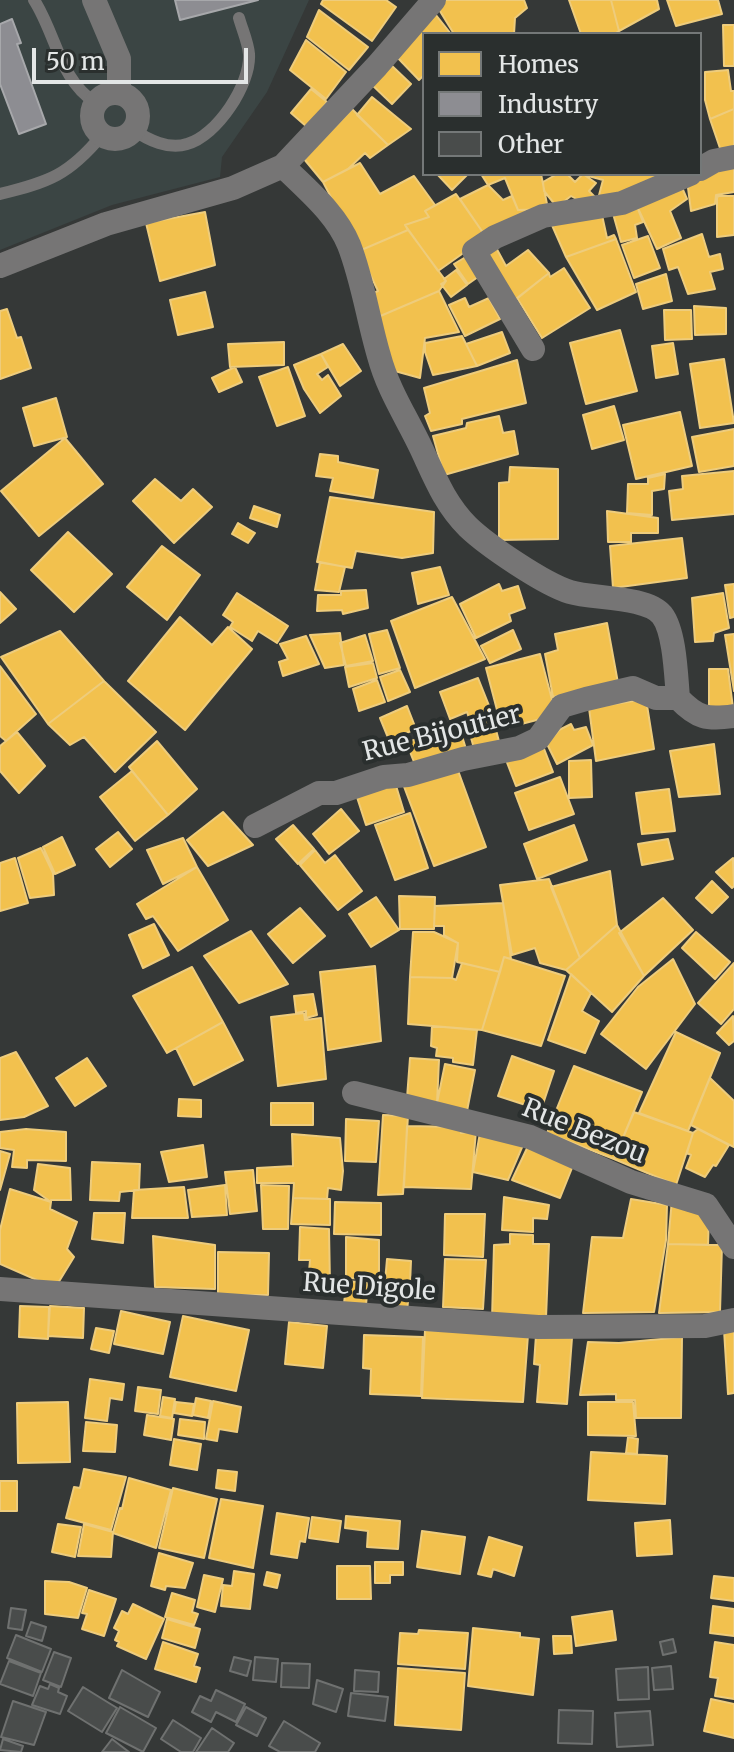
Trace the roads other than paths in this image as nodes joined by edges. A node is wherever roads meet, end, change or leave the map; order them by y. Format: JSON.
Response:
{"nodes":[{"id":1,"x":34,"y":0,"type":"edge"},
{"id":2,"x":94,"y":0,"type":"edge"},
{"id":3,"x":434,"y":0,"type":"edge"},
{"id":4,"x":239,"y":18,"type":"dead end"},
{"id":5,"x":119,"y":93,"type":"junction"},
{"id":6,"x":96,"y":103,"type":"junction"},
{"id":7,"x":134,"y":130,"type":"junction"},
{"id":8,"x":102,"y":135,"type":"junction"},
{"id":9,"x":734,"y":157,"type":"edge"},
{"id":10,"x":283,"y":166,"type":"junction"},
{"id":11,"x":702,"y":168,"type":"edge"},
{"id":12,"x":685,"y":176,"type":"edge"},
{"id":13,"x":0,"y":194,"type":"edge"},
{"id":14,"x":0,"y":266,"type":"edge"},
{"id":15,"x":533,"y":349,"type":"dead end"},
{"id":16,"x":678,"y":698,"type":"junction"},
{"id":17,"x":734,"y":716,"type":"edge"},
{"id":18,"x":255,"y":826,"type":"dead end"},
{"id":19,"x":354,"y":1093,"type":"dead end"},
{"id":20,"x":734,"y":1247,"type":"edge"},
{"id":21,"x":0,"y":1289,"type":"edge"},
{"id":22,"x":734,"y":1320,"type":"edge"}],
"edges":[{"from":1,"to":6,"type":"lane"},
{"from":2,"to":5,"type":"street"},
{"from":3,"to":10,"type":"street"},
{"from":4,"to":7,"type":"lane"},
{"from":5,"to":6,"type":"street"},
{"from":5,"to":7,"type":"street"},
{"from":6,"to":8,"type":"street"},
{"from":7,"to":8,"type":"street"},
{"from":8,"to":13,"type":"lane"},
{"from":9,"to":11,"type":"street"},
{"from":10,"to":14,"type":"street"},
{"from":10,"to":16,"type":"street"},
{"from":12,"to":15,"type":"street"},
{"from":16,"to":17,"type":"street","name":"Rue Bijoutier"},
{"from":16,"to":18,"type":"street","name":"Rue Bijoutier"},
{"from":19,"to":20,"type":"street","name":"Rue Bezou"},
{"from":21,"to":22,"type":"street","name":"Rue Digole"}]}
